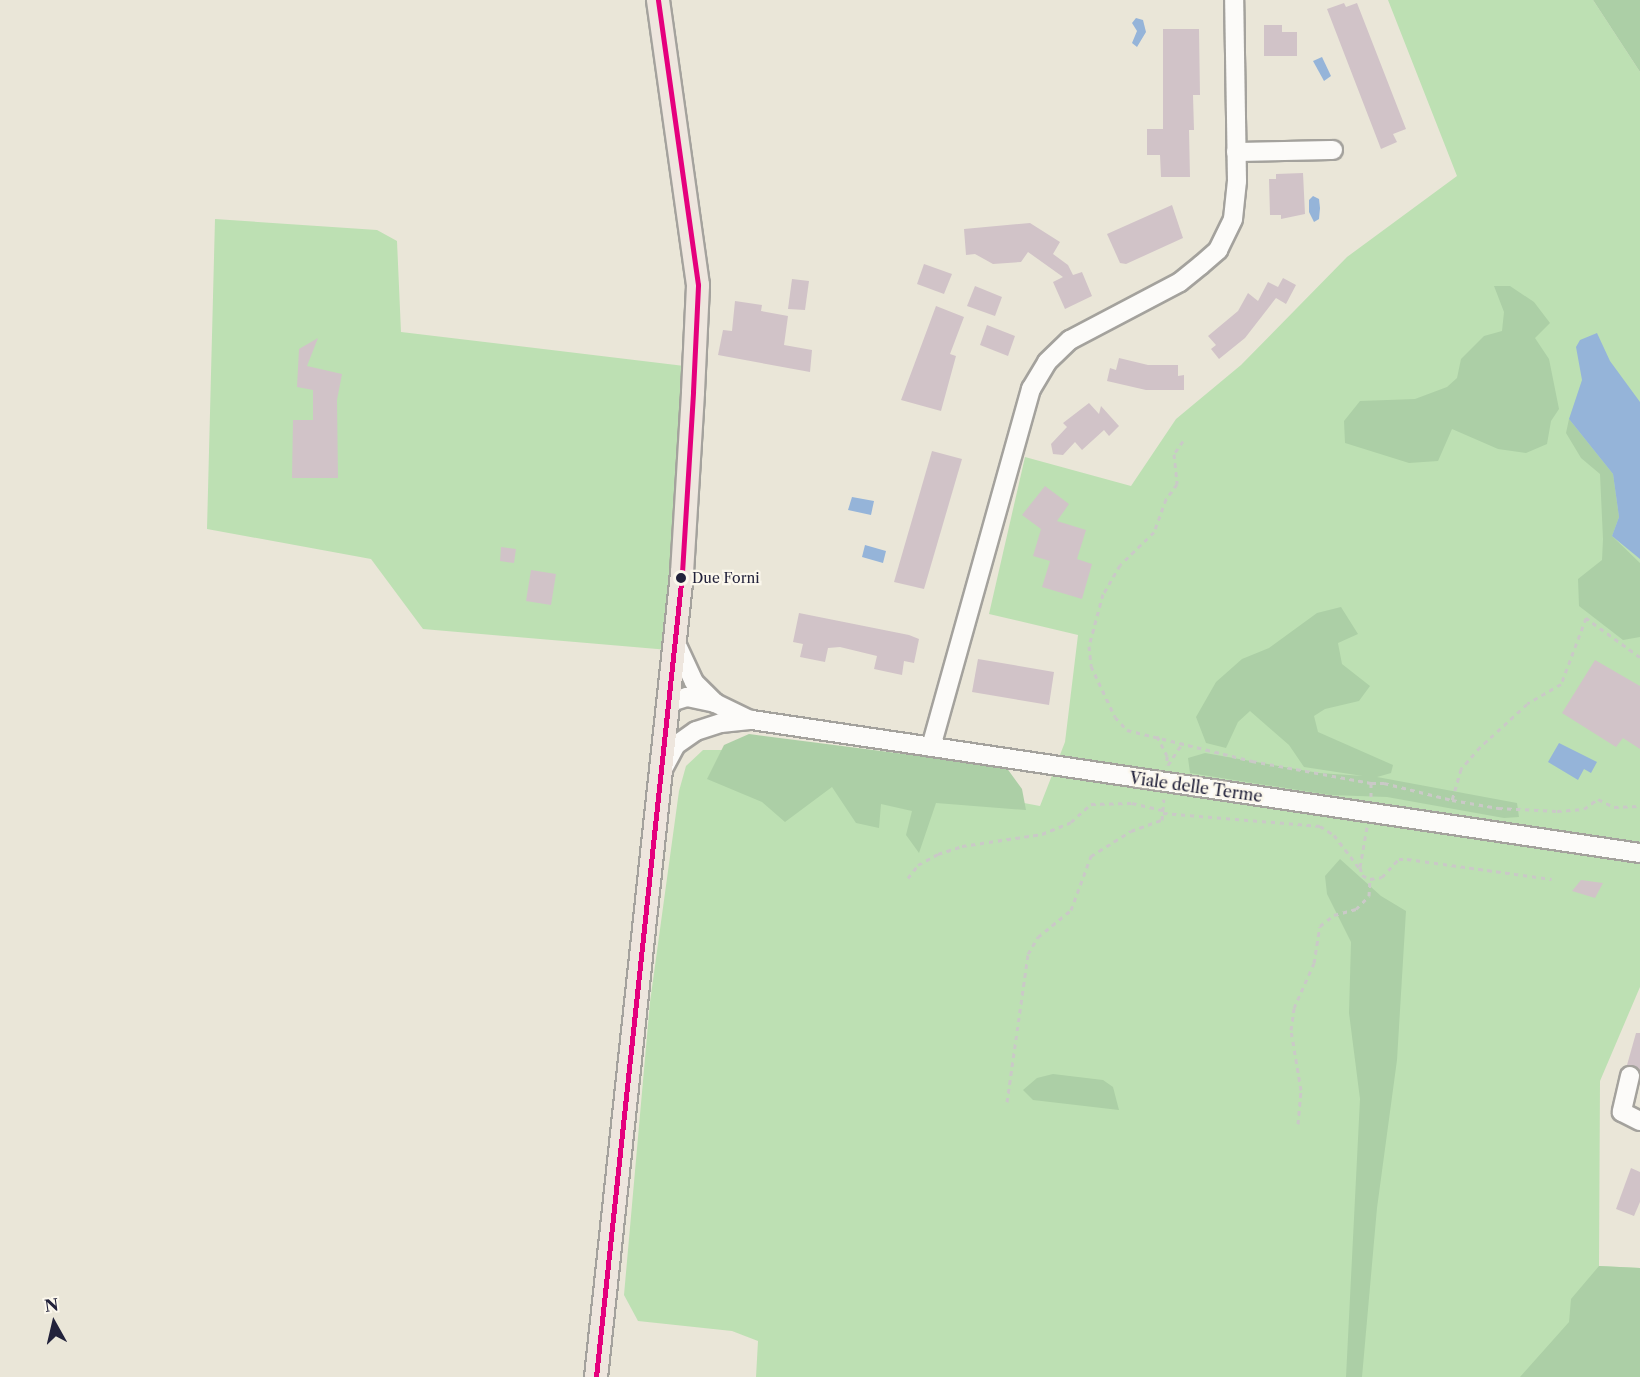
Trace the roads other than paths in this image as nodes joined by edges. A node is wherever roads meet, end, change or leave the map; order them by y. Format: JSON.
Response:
{"nodes":[{"id":1,"x":658,"y":0,"type":"edge"},
{"id":2,"x":1234,"y":0,"type":"edge"},
{"id":3,"x":1333,"y":150,"type":"dead end"},
{"id":4,"x":1236,"y":152,"type":"junction"},
{"id":5,"x":675,"y":641,"type":"junction"},
{"id":6,"x":715,"y":703,"type":"junction"},
{"id":7,"x":667,"y":709,"type":"junction"},
{"id":8,"x":752,"y":720,"type":"junction"},
{"id":9,"x":696,"y":731,"type":"junction"},
{"id":10,"x":931,"y":747,"type":"junction"},
{"id":11,"x":660,"y":776,"type":"junction"},
{"id":12,"x":1640,"y":853,"type":"edge"},
{"id":13,"x":1630,"y":1076,"type":"dead end"},
{"id":14,"x":1640,"y":1121,"type":"edge"},
{"id":15,"x":596,"y":1377,"type":"edge"}],
"edges":[{"from":1,"to":5,"type":"main road"},
{"from":2,"to":4,"type":"street"},
{"from":3,"to":4,"type":"street"},
{"from":4,"to":10,"type":"street"},
{"from":5,"to":6,"type":"street","name":"Viale delle Terme"},
{"from":5,"to":7,"type":"main road"},
{"from":6,"to":7,"type":"street","name":"Viale delle Terme"},
{"from":6,"to":8,"type":"street","name":"Viale delle Terme"},
{"from":7,"to":9,"type":"street"},
{"from":7,"to":11,"type":"main road"},
{"from":8,"to":9,"type":"street","name":"Viale delle Terme"},
{"from":8,"to":10,"type":"street","name":"Viale delle Terme"},
{"from":9,"to":11,"type":"street","name":"Viale delle Terme"},
{"from":10,"to":12,"type":"street","name":"Viale delle Terme"},
{"from":11,"to":15,"type":"main road"},
{"from":13,"to":14,"type":"street"}]}
